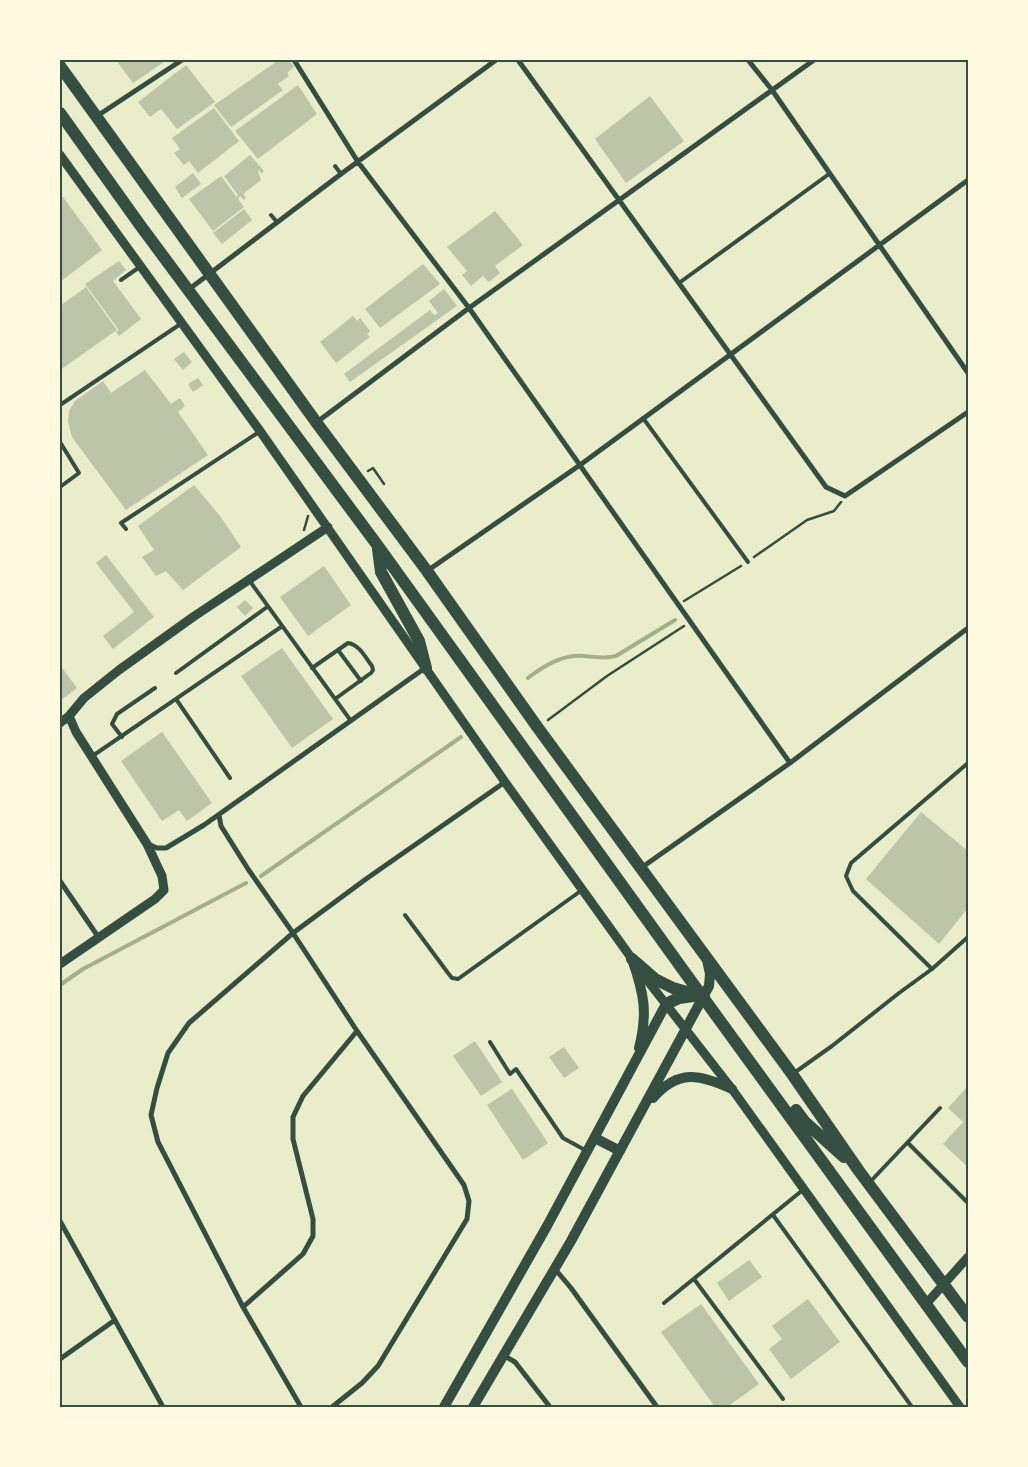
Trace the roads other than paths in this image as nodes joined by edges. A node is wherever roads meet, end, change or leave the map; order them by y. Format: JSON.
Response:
{"nodes":[{"id":1,"x":182,"y":60,"type":"edge"},
{"id":2,"x":294,"y":60,"type":"edge"},
{"id":3,"x":496,"y":60,"type":"edge"},
{"id":4,"x":518,"y":60,"type":"edge"},
{"id":5,"x":748,"y":60,"type":"edge"},
{"id":6,"x":814,"y":60,"type":"edge"},
{"id":7,"x":60,"y":66,"type":"edge"},
{"id":8,"x":772,"y":90,"type":"junction"},
{"id":9,"x":60,"y":114,"type":"edge"},
{"id":10,"x":97,"y":116,"type":"junction"},
{"id":11,"x":60,"y":155,"type":"edge"},
{"id":12,"x":358,"y":162,"type":"junction"},
{"id":13,"x":335,"y":166,"type":"dead end"},
{"id":14,"x":341,"y":174,"type":"junction"},
{"id":15,"x":830,"y":174,"type":"junction"},
{"id":16,"x":968,"y":180,"type":"edge"},
{"id":17,"x":619,"y":201,"type":"junction"},
{"id":18,"x":270,"y":215,"type":"dead end"},
{"id":19,"x":277,"y":222,"type":"junction"},
{"id":20,"x":880,"y":245,"type":"junction"},
{"id":21,"x":141,"y":266,"type":"junction"},
{"id":22,"x":209,"y":273,"type":"junction"},
{"id":23,"x":121,"y":280,"type":"dead end"},
{"id":24,"x":679,"y":283,"type":"junction"},
{"id":25,"x":188,"y":290,"type":"junction"},
{"id":26,"x":469,"y":308,"type":"junction"},
{"id":27,"x":182,"y":323,"type":"junction"},
{"id":28,"x":730,"y":354,"type":"junction"},
{"id":29,"x":968,"y":373,"type":"edge"},
{"id":30,"x":60,"y":405,"type":"edge"},
{"id":31,"x":968,"y":412,"type":"edge"},
{"id":32,"x":643,"y":418,"type":"junction"},
{"id":33,"x":316,"y":422,"type":"junction"},
{"id":34,"x":260,"y":431,"type":"junction"},
{"id":35,"x":60,"y":442,"type":"edge"},
{"id":36,"x":580,"y":465,"type":"junction"},
{"id":37,"x":60,"y":487,"type":"edge"},
{"id":38,"x":328,"y":528,"type":"junction"},
{"id":39,"x":126,"y":529,"type":"dead end"},
{"id":40,"x":378,"y":546,"type":"junction"},
{"id":41,"x":748,"y":562,"type":"road end"},
{"id":42,"x":427,"y":571,"type":"junction"},
{"id":43,"x":249,"y":580,"type":"junction"},
{"id":44,"x":267,"y":607,"type":"junction"},
{"id":45,"x":281,"y":626,"type":"junction"},
{"id":46,"x":968,"y":628,"type":"edge"},
{"id":47,"x":338,"y":650,"type":"junction"},
{"id":48,"x":312,"y":668,"type":"junction"},
{"id":49,"x":426,"y":668,"type":"junction"},
{"id":50,"x":176,"y":673,"type":"dead end"},
{"id":51,"x":360,"y":681,"type":"junction"},
{"id":52,"x":155,"y":688,"type":"dead end"},
{"id":53,"x":176,"y":699,"type":"junction"},
{"id":54,"x":335,"y":699,"type":"junction"},
{"id":55,"x":69,"y":716,"type":"junction"},
{"id":56,"x":350,"y":721,"type":"junction"},
{"id":57,"x":60,"y":723,"type":"edge"},
{"id":58,"x":122,"y":737,"type":"junction"},
{"id":59,"x":92,"y":757,"type":"junction"},
{"id":60,"x":790,"y":762,"type":"junction"},
{"id":61,"x":968,"y":763,"type":"edge"},
{"id":62,"x":230,"y":778,"type":"dead end"},
{"id":63,"x":505,"y":782,"type":"junction"},
{"id":64,"x":219,"y":815,"type":"junction"},
{"id":65,"x":147,"y":844,"type":"junction"},
{"id":66,"x":641,"y":868,"type":"junction"},
{"id":67,"x":60,"y":881,"type":"edge"},
{"id":68,"x":582,"y":890,"type":"junction"},
{"id":69,"x":405,"y":915,"type":"dead end"},
{"id":70,"x":293,"y":933,"type":"junction"},
{"id":71,"x":99,"y":938,"type":"junction"},
{"id":72,"x":968,"y":938,"type":"edge"},
{"id":73,"x":706,"y":958,"type":"junction"},
{"id":74,"x":632,"y":959,"type":"junction"},
{"id":75,"x":60,"y":964,"type":"edge"},
{"id":76,"x":932,"y":969,"type":"junction"},
{"id":77,"x":703,"y":997,"type":"junction"},
{"id":78,"x":666,"y":1004,"type":"junction"},
{"id":79,"x":686,"y":1029,"type":"junction"},
{"id":80,"x":357,"y":1031,"type":"junction"},
{"id":81,"x":490,"y":1042,"type":"dead end"},
{"id":82,"x":636,"y":1062,"type":"junction"},
{"id":83,"x":792,"y":1074,"type":"junction"},
{"id":84,"x":732,"y":1089,"type":"junction"},
{"id":85,"x":940,"y":1108,"type":"dead end"},
{"id":86,"x":640,"y":1112,"type":"junction"},
{"id":87,"x":595,"y":1138,"type":"junction"},
{"id":88,"x":908,"y":1143,"type":"junction"},
{"id":89,"x":587,"y":1151,"type":"junction"},
{"id":90,"x":620,"y":1151,"type":"junction"},
{"id":91,"x":859,"y":1171,"type":"junction"},
{"id":92,"x":868,"y":1183,"type":"junction"},
{"id":93,"x":804,"y":1189,"type":"junction"},
{"id":94,"x":968,"y":1203,"type":"edge"},
{"id":95,"x":773,"y":1215,"type":"junction"},
{"id":96,"x":60,"y":1221,"type":"edge"},
{"id":97,"x":968,"y":1257,"type":"edge"},
{"id":98,"x":555,"y":1269,"type":"junction"},
{"id":99,"x":694,"y":1279,"type":"junction"},
{"id":100,"x":944,"y":1284,"type":"junction"},
{"id":101,"x":664,"y":1304,"type":"dead end"},
{"id":102,"x":926,"y":1304,"type":"junction"},
{"id":103,"x":243,"y":1307,"type":"junction"},
{"id":104,"x":968,"y":1317,"type":"edge"},
{"id":105,"x":114,"y":1320,"type":"junction"},
{"id":106,"x":502,"y":1355,"type":"junction"},
{"id":107,"x":60,"y":1359,"type":"edge"},
{"id":108,"x":968,"y":1362,"type":"edge"},
{"id":109,"x":783,"y":1399,"type":"dead end"},
{"id":110,"x":163,"y":1407,"type":"edge"},
{"id":111,"x":301,"y":1407,"type":"edge"},
{"id":112,"x":332,"y":1407,"type":"edge"},
{"id":113,"x":444,"y":1407,"type":"edge"},
{"id":114,"x":473,"y":1407,"type":"edge"},
{"id":115,"x":550,"y":1407,"type":"edge"},
{"id":116,"x":657,"y":1407,"type":"edge"},
{"id":117,"x":912,"y":1407,"type":"edge"},
{"id":118,"x":960,"y":1407,"type":"edge"}],
"edges":[{"from":1,"to":10,"type":"street"},
{"from":2,"to":12,"type":"street"},
{"from":3,"to":12,"type":"street"},
{"from":4,"to":17,"type":"street"},
{"from":5,"to":8,"type":"street"},
{"from":6,"to":8,"type":"street"},
{"from":7,"to":10,"type":"highway"},
{"from":8,"to":15,"type":"street"},
{"from":8,"to":17,"type":"street"},
{"from":9,"to":25,"type":"highway"},
{"from":10,"to":22,"type":"highway"},
{"from":11,"to":21,"type":"street"},
{"from":12,"to":14,"type":"street"},
{"from":12,"to":26,"type":"street"},
{"from":13,"to":14,"type":"lane"},
{"from":14,"to":19,"type":"street"},
{"from":15,"to":20,"type":"street"},
{"from":15,"to":24,"type":"lane"},
{"from":16,"to":20,"type":"street"},
{"from":17,"to":24,"type":"street"},
{"from":17,"to":26,"type":"street"},
{"from":18,"to":19,"type":"lane"},
{"from":19,"to":22,"type":"street"},
{"from":20,"to":28,"type":"street"},
{"from":20,"to":29,"type":"street"},
{"from":21,"to":23,"type":"lane"},
{"from":21,"to":27,"type":"street"},
{"from":22,"to":25,"type":"street"},
{"from":22,"to":33,"type":"highway"},
{"from":24,"to":28,"type":"street"},
{"from":25,"to":40,"type":"highway"},
{"from":26,"to":33,"type":"street"},
{"from":26,"to":36,"type":"street"},
{"from":27,"to":30,"type":"lane"},
{"from":27,"to":34,"type":"street"},
{"from":28,"to":31,"type":"street"},
{"from":28,"to":32,"type":"street"},
{"from":32,"to":36,"type":"street"},
{"from":32,"to":41,"type":"lane"},
{"from":33,"to":42,"type":"highway"},
{"from":34,"to":38,"type":"street"},
{"from":34,"to":39,"type":"lane"},
{"from":35,"to":37,"type":"lane"},
{"from":36,"to":42,"type":"street"},
{"from":36,"to":60,"type":"street"},
{"from":38,"to":43,"type":"street"},
{"from":38,"to":49,"type":"street"},
{"from":40,"to":49,"type":"highway"},
{"from":40,"to":77,"type":"highway"},
{"from":42,"to":66,"type":"highway"},
{"from":43,"to":44,"type":"lane"},
{"from":43,"to":55,"type":"street"},
{"from":44,"to":45,"type":"lane"},
{"from":44,"to":50,"type":"lane"},
{"from":45,"to":48,"type":"lane"},
{"from":45,"to":53,"type":"lane"},
{"from":46,"to":60,"type":"street"},
{"from":47,"to":48,"type":"lane"},
{"from":47,"to":51,"type":"lane"},
{"from":47,"to":51,"type":"lane"},
{"from":48,"to":54,"type":"lane"},
{"from":49,"to":56,"type":"street"},
{"from":49,"to":63,"type":"street"},
{"from":51,"to":54,"type":"lane"},
{"from":52,"to":58,"type":"lane"},
{"from":53,"to":58,"type":"lane"},
{"from":53,"to":62,"type":"lane"},
{"from":54,"to":56,"type":"lane"},
{"from":55,"to":57,"type":"street"},
{"from":55,"to":59,"type":"street"},
{"from":56,"to":64,"type":"street"},
{"from":58,"to":59,"type":"lane"},
{"from":59,"to":65,"type":"street"},
{"from":60,"to":66,"type":"street"},
{"from":61,"to":76,"type":"lane"},
{"from":63,"to":68,"type":"street"},
{"from":63,"to":70,"type":"street"},
{"from":64,"to":65,"type":"street"},
{"from":64,"to":70,"type":"street"},
{"from":65,"to":71,"type":"street"},
{"from":66,"to":73,"type":"highway"},
{"from":67,"to":71,"type":"street"},
{"from":68,"to":69,"type":"lane"},
{"from":68,"to":74,"type":"street"},
{"from":70,"to":80,"type":"street"},
{"from":70,"to":103,"type":"street"},
{"from":71,"to":75,"type":"street"},
{"from":72,"to":76,"type":"lane"},
{"from":73,"to":77,"type":"main road"},
{"from":73,"to":83,"type":"highway"},
{"from":74,"to":77,"type":"highway"},
{"from":74,"to":78,"type":"street"},
{"from":74,"to":82,"type":"main road"},
{"from":76,"to":83,"type":"lane"},
{"from":77,"to":78,"type":"highway"},
{"from":77,"to":79,"type":"main road"},
{"from":77,"to":91,"type":"highway"},
{"from":77,"to":102,"type":"highway"},
{"from":78,"to":79,"type":"street"},
{"from":78,"to":82,"type":"main road"},
{"from":79,"to":84,"type":"street"},
{"from":79,"to":86,"type":"main road"},
{"from":80,"to":103,"type":"street"},
{"from":80,"to":112,"type":"street"},
{"from":81,"to":89,"type":"lane"},
{"from":82,"to":87,"type":"main road"},
{"from":83,"to":91,"type":"highway"},
{"from":84,"to":86,"type":"main road"},
{"from":84,"to":93,"type":"street"},
{"from":85,"to":88,"type":"lane"},
{"from":86,"to":90,"type":"main road"},
{"from":87,"to":89,"type":"main road"},
{"from":87,"to":90,"type":"main road"},
{"from":88,"to":92,"type":"lane"},
{"from":88,"to":94,"type":"lane"},
{"from":89,"to":113,"type":"main road"},
{"from":90,"to":98,"type":"main road"},
{"from":91,"to":92,"type":"highway"},
{"from":92,"to":100,"type":"highway"},
{"from":93,"to":95,"type":"lane"},
{"from":93,"to":118,"type":"street"},
{"from":95,"to":99,"type":"lane"},
{"from":95,"to":117,"type":"lane"},
{"from":96,"to":105,"type":"street"},
{"from":97,"to":100,"type":"street"},
{"from":98,"to":106,"type":"main road"},
{"from":98,"to":116,"type":"street"},
{"from":99,"to":101,"type":"lane"},
{"from":99,"to":109,"type":"lane"},
{"from":100,"to":102,"type":"street"},
{"from":100,"to":104,"type":"highway"},
{"from":102,"to":108,"type":"highway"},
{"from":103,"to":111,"type":"street"},
{"from":105,"to":107,"type":"street"},
{"from":105,"to":110,"type":"street"},
{"from":106,"to":114,"type":"main road"},
{"from":106,"to":115,"type":"street"}]}
